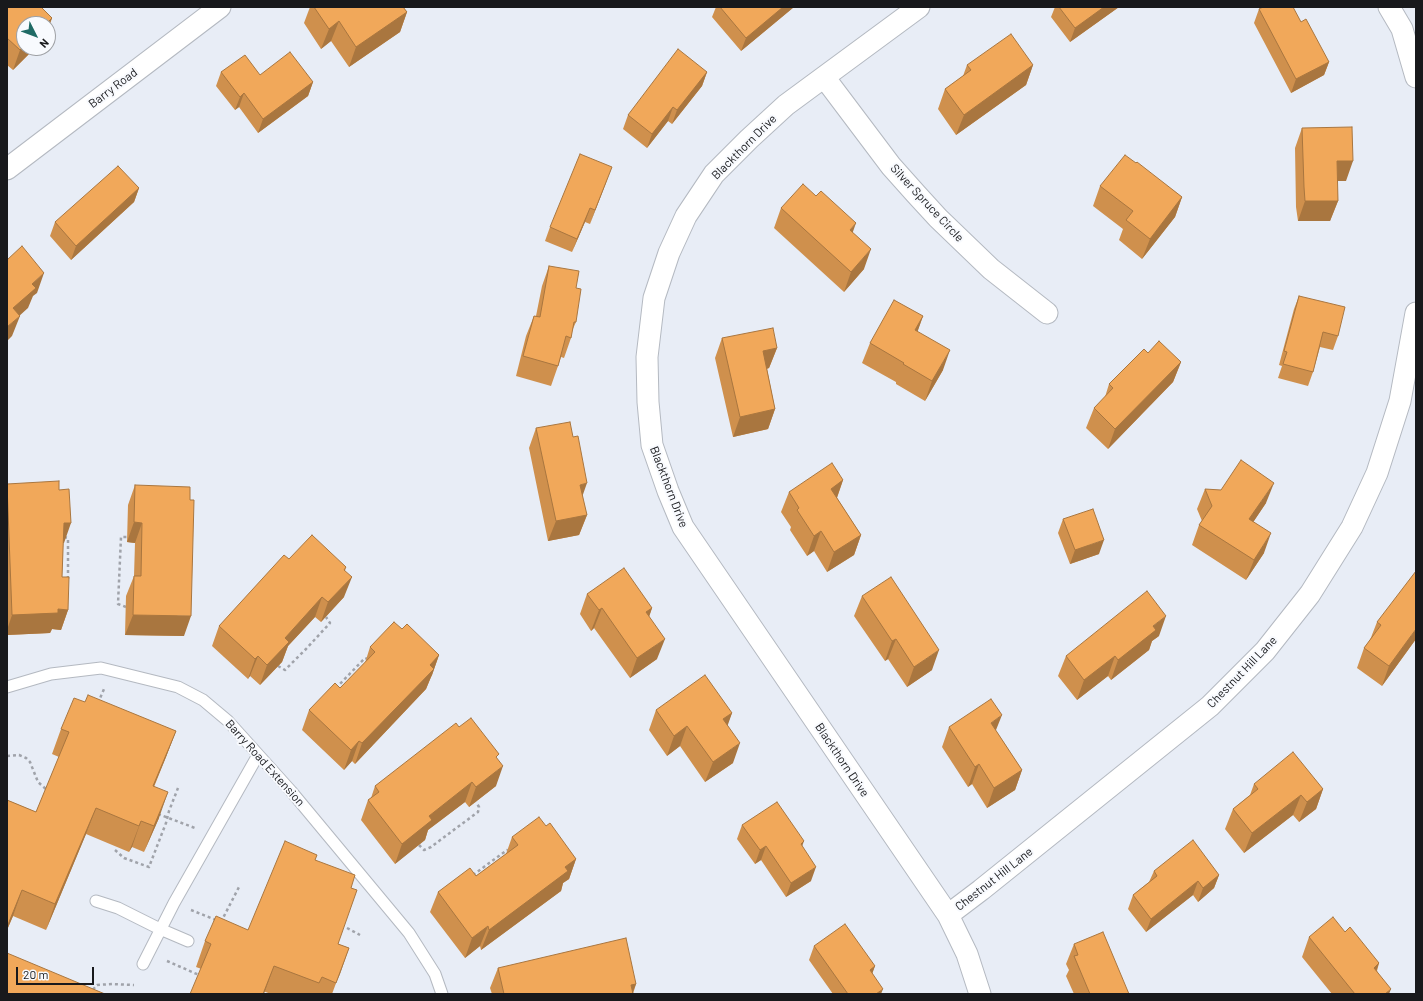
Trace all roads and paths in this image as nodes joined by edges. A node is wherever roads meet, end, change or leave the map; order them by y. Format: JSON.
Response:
{"nodes":[{"id":1,"x":220,"y":7,"type":"edge"},
{"id":2,"x":920,"y":7,"type":"edge"},
{"id":3,"x":1389,"y":7,"type":"edge"},
{"id":4,"x":824,"y":77,"type":"junction"},
{"id":5,"x":1416,"y":77,"type":"edge"},
{"id":6,"x":10,"y":162,"type":"edge"},
{"id":7,"x":1047,"y":313,"type":"dead end"},
{"id":8,"x":1416,"y":313,"type":"edge"},
{"id":9,"x":64,"y":536,"type":"edge"},
{"id":10,"x":127,"y":537,"type":"dead end"},
{"id":11,"x":68,"y":583,"type":"edge"},
{"id":12,"x":126,"y":607,"type":"dead end"},
{"id":13,"x":326,"y":617,"type":"edge"},
{"id":14,"x":370,"y":660,"type":"edge"},
{"id":15,"x":278,"y":666,"type":"edge"},
{"id":16,"x":7,"y":687,"type":"edge"},
{"id":17,"x":104,"y":688,"type":"dead end"},
{"id":18,"x":331,"y":693,"type":"edge"},
{"id":19,"x":97,"y":707,"type":"edge"},
{"id":20,"x":258,"y":755,"type":"junction"},
{"id":21,"x":7,"y":756,"type":"edge"},
{"id":22,"x":178,"y":788,"type":"dead end"},
{"id":23,"x":47,"y":790,"type":"edge"},
{"id":24,"x":476,"y":802,"type":"edge"},
{"id":25,"x":154,"y":812,"type":"edge"},
{"id":26,"x":167,"y":818,"type":"junction"},
{"id":27,"x":212,"y":835,"type":"junction"},
{"id":28,"x":419,"y":845,"type":"edge"},
{"id":29,"x":115,"y":850,"type":"dead end"},
{"id":30,"x":511,"y":852,"type":"edge"},
{"id":31,"x":469,"y":878,"type":"edge"},
{"id":32,"x":240,"y":885,"type":"dead end"},
{"id":33,"x":96,"y":901,"type":"dead end"},
{"id":34,"x":174,"y":903,"type":"junction"},
{"id":35,"x":948,"y":915,"type":"junction"},
{"id":36,"x":221,"y":922,"type":"junction"},
{"id":37,"x":228,"y":925,"type":"edge"},
{"id":38,"x":347,"y":928,"type":"edge"},
{"id":39,"x":160,"y":929,"type":"junction"},
{"id":40,"x":360,"y":935,"type":"dead end"},
{"id":41,"x":188,"y":941,"type":"dead end"},
{"id":42,"x":148,"y":954,"type":"junction"},
{"id":43,"x":143,"y":964,"type":"dead end"},
{"id":44,"x":199,"y":975,"type":"edge"},
{"id":45,"x":134,"y":985,"type":"dead end"},
{"id":46,"x":438,"y":992,"type":"edge"},
{"id":47,"x":89,"y":994,"type":"edge"},
{"id":48,"x":980,"y":994,"type":"edge"}],
"edges":[{"from":1,"to":6,"type":"street","name":"Barry Road"},
{"from":2,"to":4,"type":"street","name":"Blackthorn Drive"},
{"from":3,"to":5,"type":"street"},
{"from":4,"to":7,"type":"street","name":"Silver Spruce Circle"},
{"from":4,"to":35,"type":"street","name":"Blackthorn Drive"},
{"from":8,"to":35,"type":"street","name":"Chestnut Hill Lane"},
{"from":9,"to":11,"type":"path"},
{"from":10,"to":12,"type":"path"},
{"from":13,"to":15,"type":"path"},
{"from":14,"to":18,"type":"path"},
{"from":16,"to":20,"type":"lane","name":"Barry Road Extension"},
{"from":17,"to":19,"type":"path"},
{"from":20,"to":27,"type":"lane"},
{"from":20,"to":46,"type":"lane","name":"Barry Road Extension"},
{"from":21,"to":23,"type":"path"},
{"from":22,"to":26,"type":"path"},
{"from":24,"to":28,"type":"path"},
{"from":25,"to":26,"type":"path"},
{"from":26,"to":27,"type":"path"},
{"from":26,"to":29,"type":"path"},
{"from":27,"to":34,"type":"lane"},
{"from":30,"to":31,"type":"path"},
{"from":32,"to":36,"type":"path"},
{"from":33,"to":39,"type":"lane"},
{"from":34,"to":36,"type":"path"},
{"from":34,"to":39,"type":"lane"},
{"from":35,"to":48,"type":"street","name":"Blackthorn Drive"},
{"from":36,"to":37,"type":"path"},
{"from":38,"to":40,"type":"path"},
{"from":39,"to":41,"type":"lane"},
{"from":39,"to":42,"type":"lane"},
{"from":42,"to":43,"type":"lane"},
{"from":42,"to":44,"type":"path"},
{"from":45,"to":47,"type":"path"}]}
